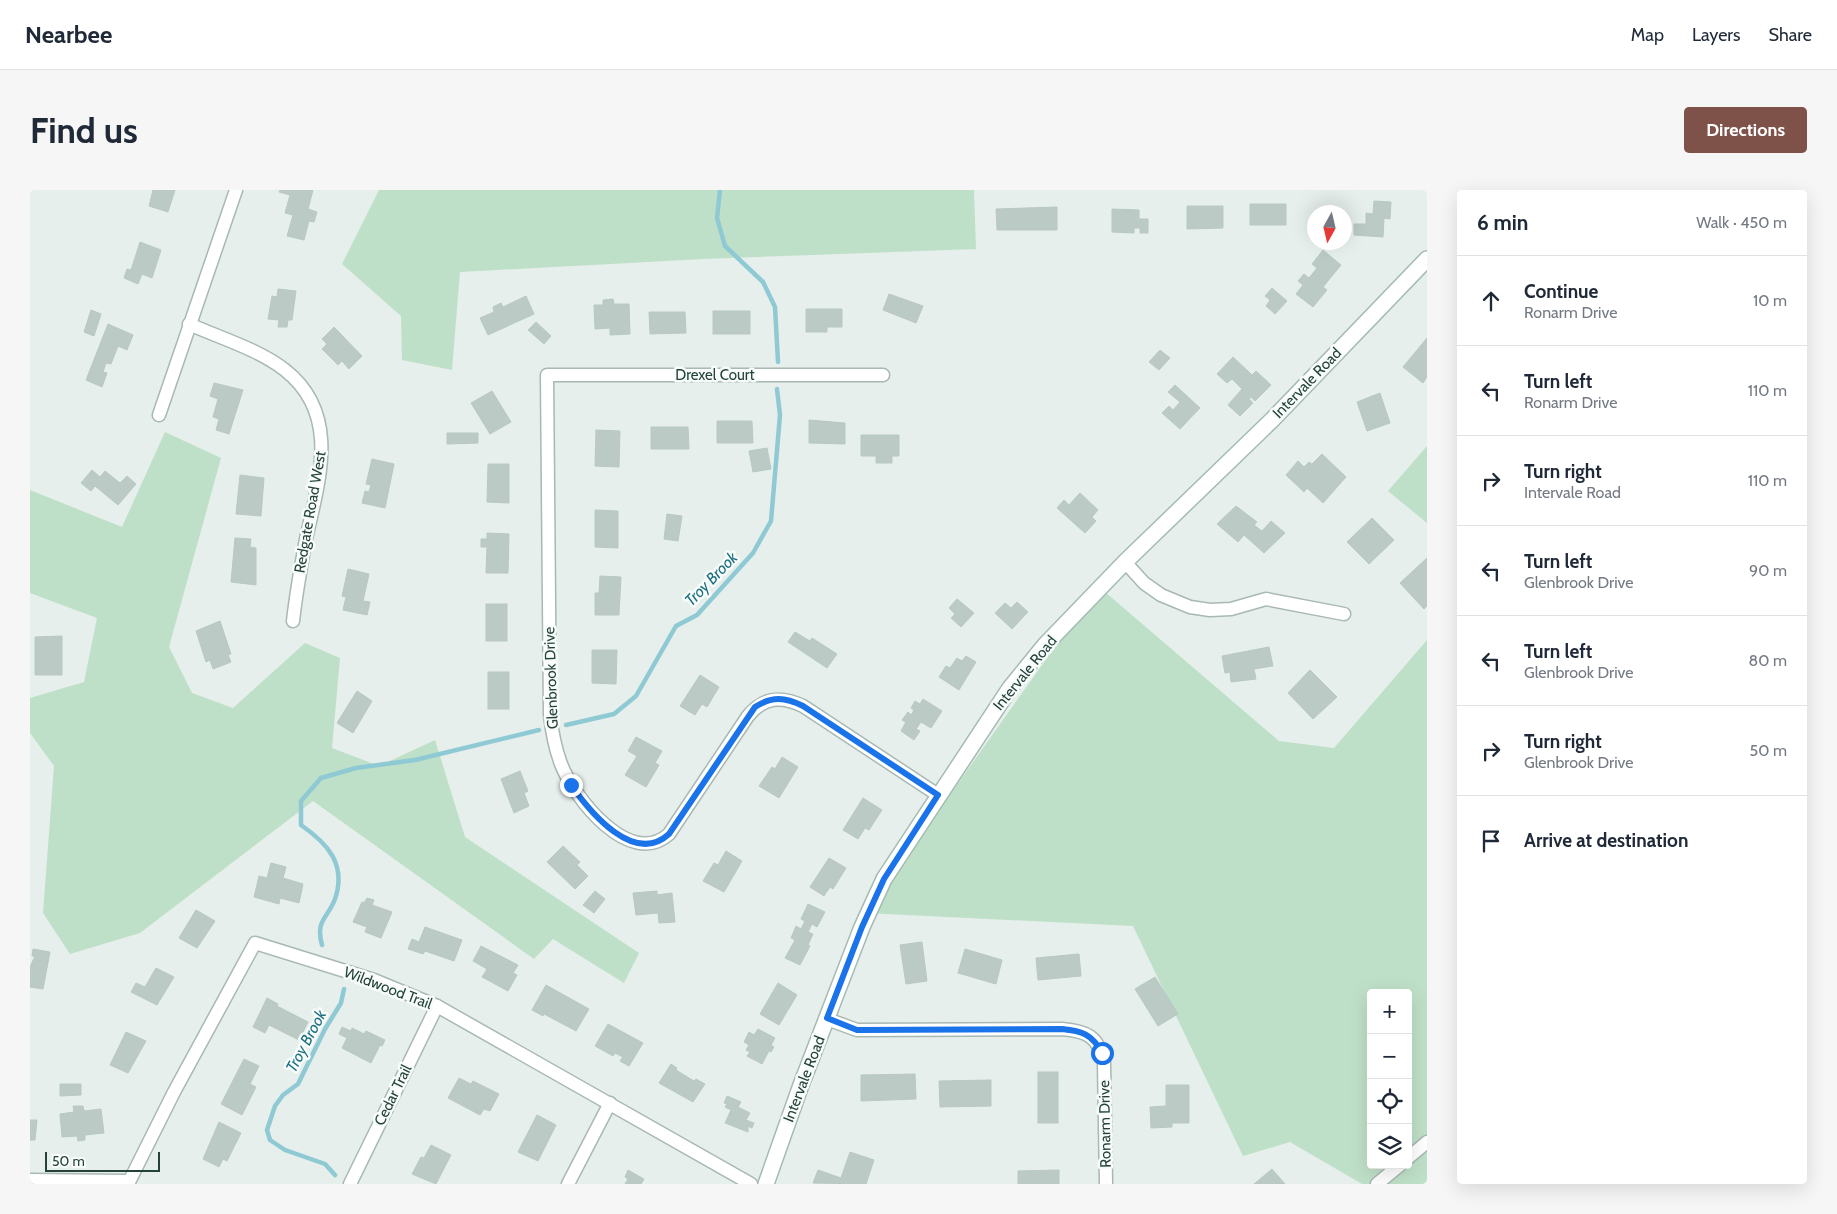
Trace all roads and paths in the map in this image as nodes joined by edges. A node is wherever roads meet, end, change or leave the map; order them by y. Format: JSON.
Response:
{"nodes":[{"id":1,"x":236,"y":190,"type":"edge"},
{"id":2,"x":1427,"y":259,"type":"edge"},
{"id":3,"x":189,"y":324,"type":"junction"},
{"id":4,"x":547,"y":375,"type":"joint"},
{"id":5,"x":883,"y":375,"type":"dead end"},
{"id":6,"x":159,"y":415,"type":"dead end"},
{"id":7,"x":1126,"y":562,"type":"junction"},
{"id":8,"x":1344,"y":614,"type":"dead end"},
{"id":9,"x":293,"y":621,"type":"dead end"},
{"id":10,"x":938,"y":795,"type":"junction"},
{"id":11,"x":437,"y":1006,"type":"junction"},
{"id":12,"x":827,"y":1018,"type":"junction"},
{"id":13,"x":610,"y":1103,"type":"junction"},
{"id":14,"x":1427,"y":1142,"type":"edge"},
{"id":15,"x":1412,"y":1155,"type":"edge"},
{"id":16,"x":1395,"y":1169,"type":"edge"},
{"id":17,"x":30,"y":1180,"type":"edge"},
{"id":18,"x":129,"y":1182,"type":"edge"},
{"id":19,"x":350,"y":1184,"type":"edge"},
{"id":20,"x":568,"y":1184,"type":"edge"},
{"id":21,"x":751,"y":1184,"type":"edge"},
{"id":22,"x":766,"y":1184,"type":"edge"},
{"id":23,"x":1106,"y":1184,"type":"edge"},
{"id":24,"x":1377,"y":1184,"type":"edge"}],
"edges":[{"from":1,"to":3,"type":"street"},
{"from":2,"to":7,"type":"street","name":"Intervale Road"},
{"from":3,"to":6,"type":"street"},
{"from":3,"to":9,"type":"street","name":"Redgate Road West"},
{"from":4,"to":5,"type":"street","name":"Drexel Court"},
{"from":4,"to":10,"type":"street","name":"Glenbrook Drive"},
{"from":7,"to":8,"type":"street"},
{"from":7,"to":10,"type":"street","name":"Intervale Road"},
{"from":10,"to":12,"type":"street","name":"Intervale Road"},
{"from":11,"to":13,"type":"street","name":"Wildwood Trail"},
{"from":11,"to":18,"type":"street","name":"Wildwood Trail"},
{"from":11,"to":19,"type":"street","name":"Cedar Trail"},
{"from":12,"to":22,"type":"street","name":"Intervale Road"},
{"from":12,"to":23,"type":"street","name":"Ronarm Drive"},
{"from":13,"to":20,"type":"street"},
{"from":13,"to":21,"type":"street","name":"Wildwood Trail"},
{"from":14,"to":15,"type":"street"},
{"from":16,"to":24,"type":"street"},
{"from":17,"to":18,"type":"street"}]}
